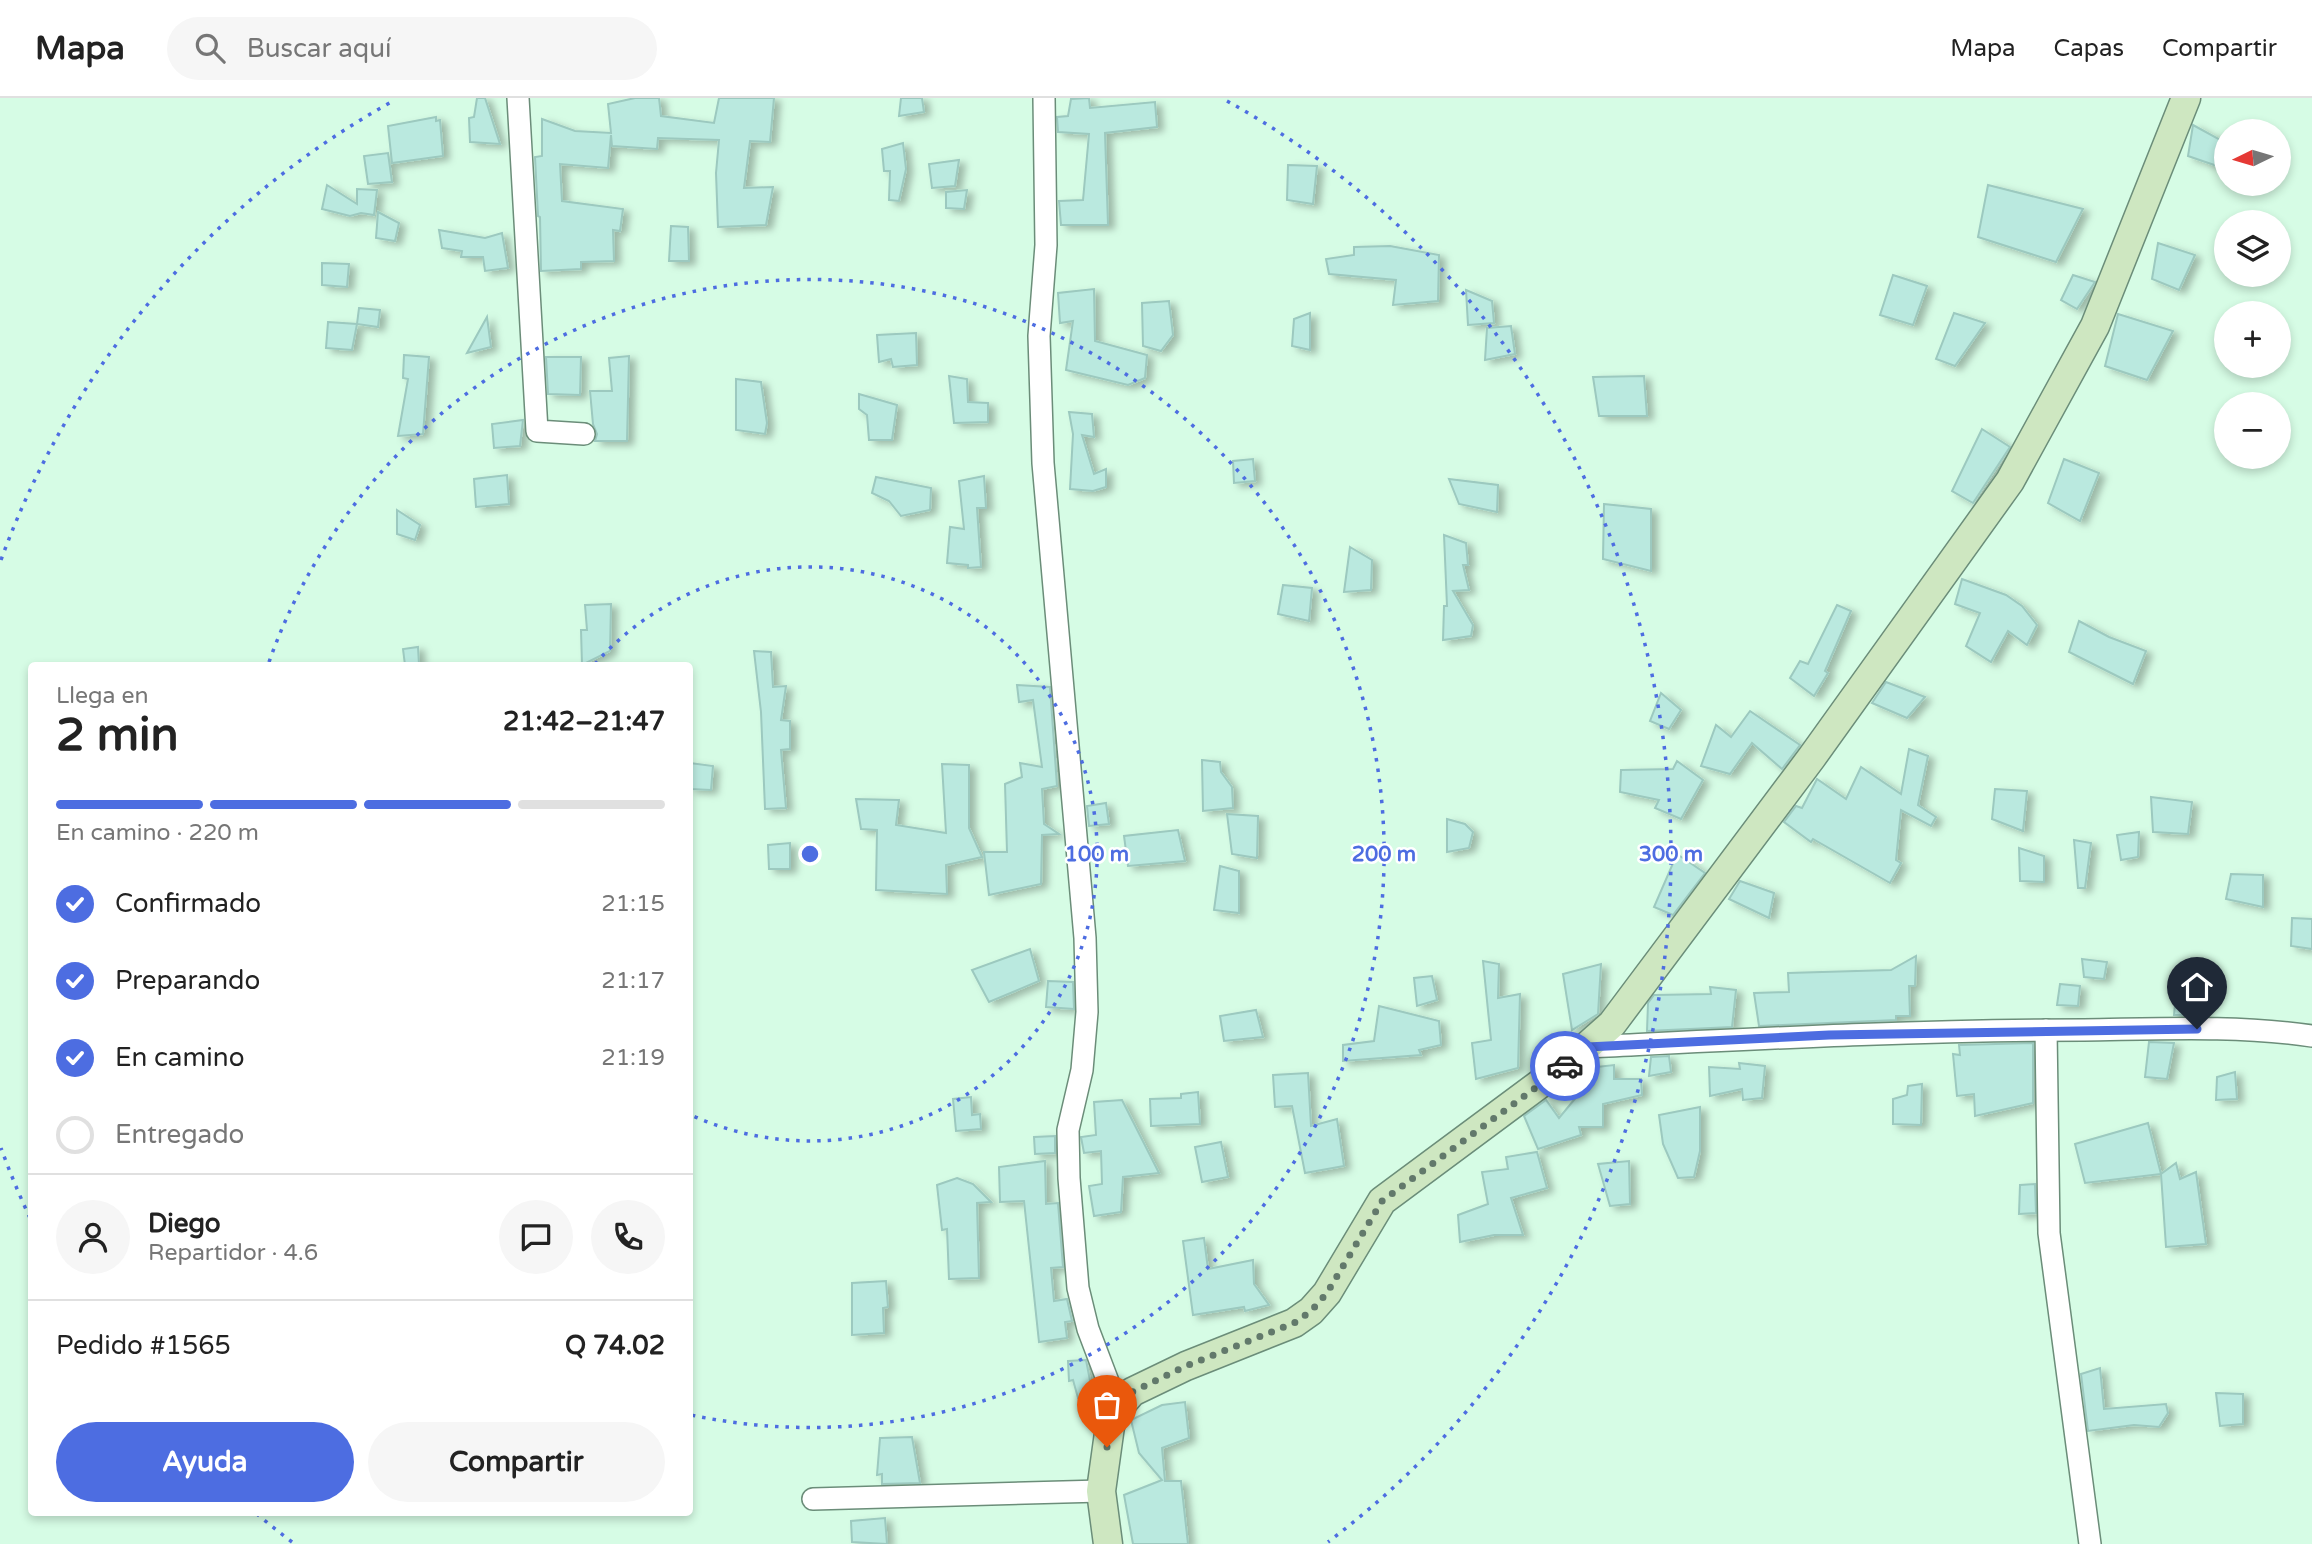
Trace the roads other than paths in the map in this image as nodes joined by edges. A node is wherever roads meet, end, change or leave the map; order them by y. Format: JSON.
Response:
{"nodes":[{"id":1,"x":518,"y":98,"type":"edge"},
{"id":2,"x":1044,"y":98,"type":"edge"},
{"id":3,"x":2186,"y":98,"type":"edge"},
{"id":4,"x":584,"y":434,"type":"dead end"},
{"id":5,"x":2046,"y":1030,"type":"junction"},
{"id":6,"x":2312,"y":1036,"type":"edge"},
{"id":7,"x":1587,"y":1047,"type":"junction"},
{"id":8,"x":1118,"y":1408,"type":"junction"},
{"id":9,"x":1101,"y":1491,"type":"junction"},
{"id":10,"x":813,"y":1499,"type":"dead end"},
{"id":11,"x":1108,"y":1544,"type":"edge"},
{"id":12,"x":2090,"y":1544,"type":"edge"}],
"edges":[{"from":1,"to":4,"type":"street"},
{"from":2,"to":8,"type":"street"},
{"from":3,"to":7,"type":"street"},
{"from":5,"to":6,"type":"street"},
{"from":5,"to":7,"type":"street"},
{"from":5,"to":12,"type":"street"},
{"from":7,"to":8,"type":"street"},
{"from":8,"to":9,"type":"street"},
{"from":9,"to":10,"type":"street"},
{"from":9,"to":11,"type":"street"}]}
